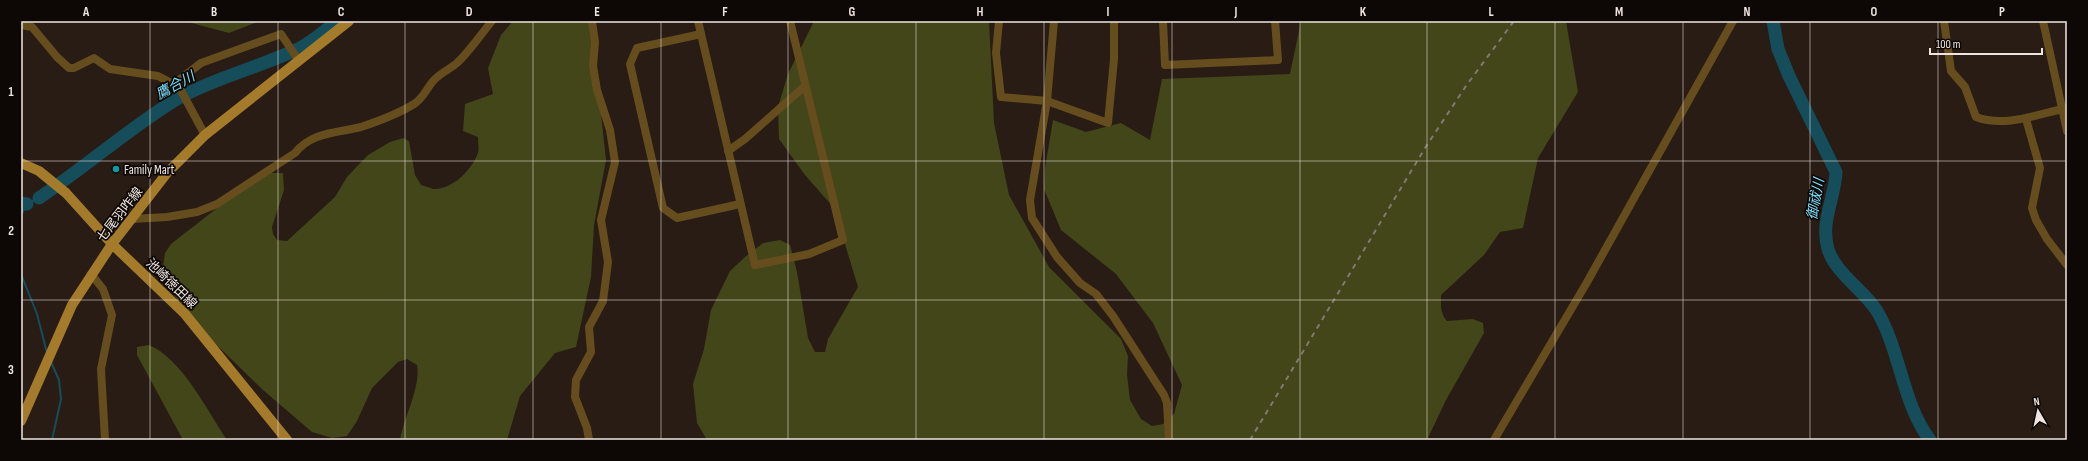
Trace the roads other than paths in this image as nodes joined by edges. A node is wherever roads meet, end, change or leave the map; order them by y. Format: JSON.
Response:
{"nodes":[{"id":1,"x":349,"y":21,"type":"edge"},
{"id":2,"x":492,"y":21,"type":"edge"},
{"id":3,"x":592,"y":21,"type":"edge"},
{"id":4,"x":698,"y":21,"type":"edge"},
{"id":5,"x":790,"y":21,"type":"edge"},
{"id":6,"x":999,"y":21,"type":"edge"},
{"id":7,"x":1054,"y":21,"type":"edge"},
{"id":8,"x":1114,"y":21,"type":"edge"},
{"id":9,"x":1163,"y":21,"type":"edge"},
{"id":10,"x":1275,"y":21,"type":"edge"},
{"id":11,"x":1733,"y":21,"type":"edge"},
{"id":12,"x":1944,"y":21,"type":"edge"},
{"id":13,"x":2043,"y":21,"type":"edge"},
{"id":14,"x":21,"y":25,"type":"edge"},
{"id":15,"x":701,"y":34,"type":"junction"},
{"id":16,"x":298,"y":61,"type":"junction"},
{"id":17,"x":174,"y":84,"type":"junction"},
{"id":18,"x":805,"y":86,"type":"junction"},
{"id":19,"x":1046,"y":101,"type":"junction"},
{"id":20,"x":2065,"y":108,"type":"edge"},
{"id":21,"x":2026,"y":119,"type":"junction"},
{"id":22,"x":2067,"y":131,"type":"edge"},
{"id":23,"x":205,"y":135,"type":"junction"},
{"id":24,"x":728,"y":151,"type":"junction"},
{"id":25,"x":21,"y":163,"type":"edge"},
{"id":26,"x":740,"y":204,"type":"junction"},
{"id":27,"x":132,"y":219,"type":"junction"},
{"id":28,"x":112,"y":244,"type":"junction"},
{"id":29,"x":2067,"y":265,"type":"edge"},
{"id":30,"x":91,"y":274,"type":"junction"},
{"id":31,"x":24,"y":405,"type":"edge"},
{"id":32,"x":21,"y":421,"type":"edge"},
{"id":33,"x":105,"y":440,"type":"edge"},
{"id":34,"x":287,"y":440,"type":"edge"},
{"id":35,"x":589,"y":440,"type":"edge"},
{"id":36,"x":1169,"y":440,"type":"edge"},
{"id":37,"x":1494,"y":440,"type":"edge"}],
"edges":[{"from":1,"to":16,"type":"main road","name":"七尾羽咋線"},
{"from":2,"to":27,"type":"street"},
{"from":3,"to":35,"type":"street"},
{"from":4,"to":15,"type":"street"},
{"from":5,"to":18,"type":"street"},
{"from":6,"to":19,"type":"street"},
{"from":7,"to":19,"type":"street"},
{"from":8,"to":19,"type":"street"},
{"from":9,"to":10,"type":"street"},
{"from":11,"to":37,"type":"street"},
{"from":12,"to":21,"type":"street"},
{"from":13,"to":20,"type":"street"},
{"from":14,"to":17,"type":"street"},
{"from":15,"to":24,"type":"street"},
{"from":15,"to":26,"type":"street"},
{"from":16,"to":17,"type":"street"},
{"from":16,"to":23,"type":"main road","name":"七尾羽咋線"},
{"from":17,"to":23,"type":"street"},
{"from":18,"to":24,"type":"street"},
{"from":18,"to":26,"type":"street"},
{"from":19,"to":36,"type":"street"},
{"from":20,"to":21,"type":"street"},
{"from":20,"to":22,"type":"street"},
{"from":21,"to":29,"type":"street"},
{"from":23,"to":27,"type":"main road","name":"七尾羽咋線"},
{"from":24,"to":26,"type":"street"},
{"from":25,"to":28,"type":"main road","name":"池崎徳田線"},
{"from":27,"to":28,"type":"main road","name":"七尾羽咋線"},
{"from":28,"to":30,"type":"main road","name":"七尾羽咋線"},
{"from":28,"to":34,"type":"main road","name":"池崎徳田線"},
{"from":30,"to":31,"type":"main road","name":"七尾羽咋線"},
{"from":30,"to":33,"type":"street"},
{"from":31,"to":32,"type":"main road","name":"七尾羽咋線"}]}
